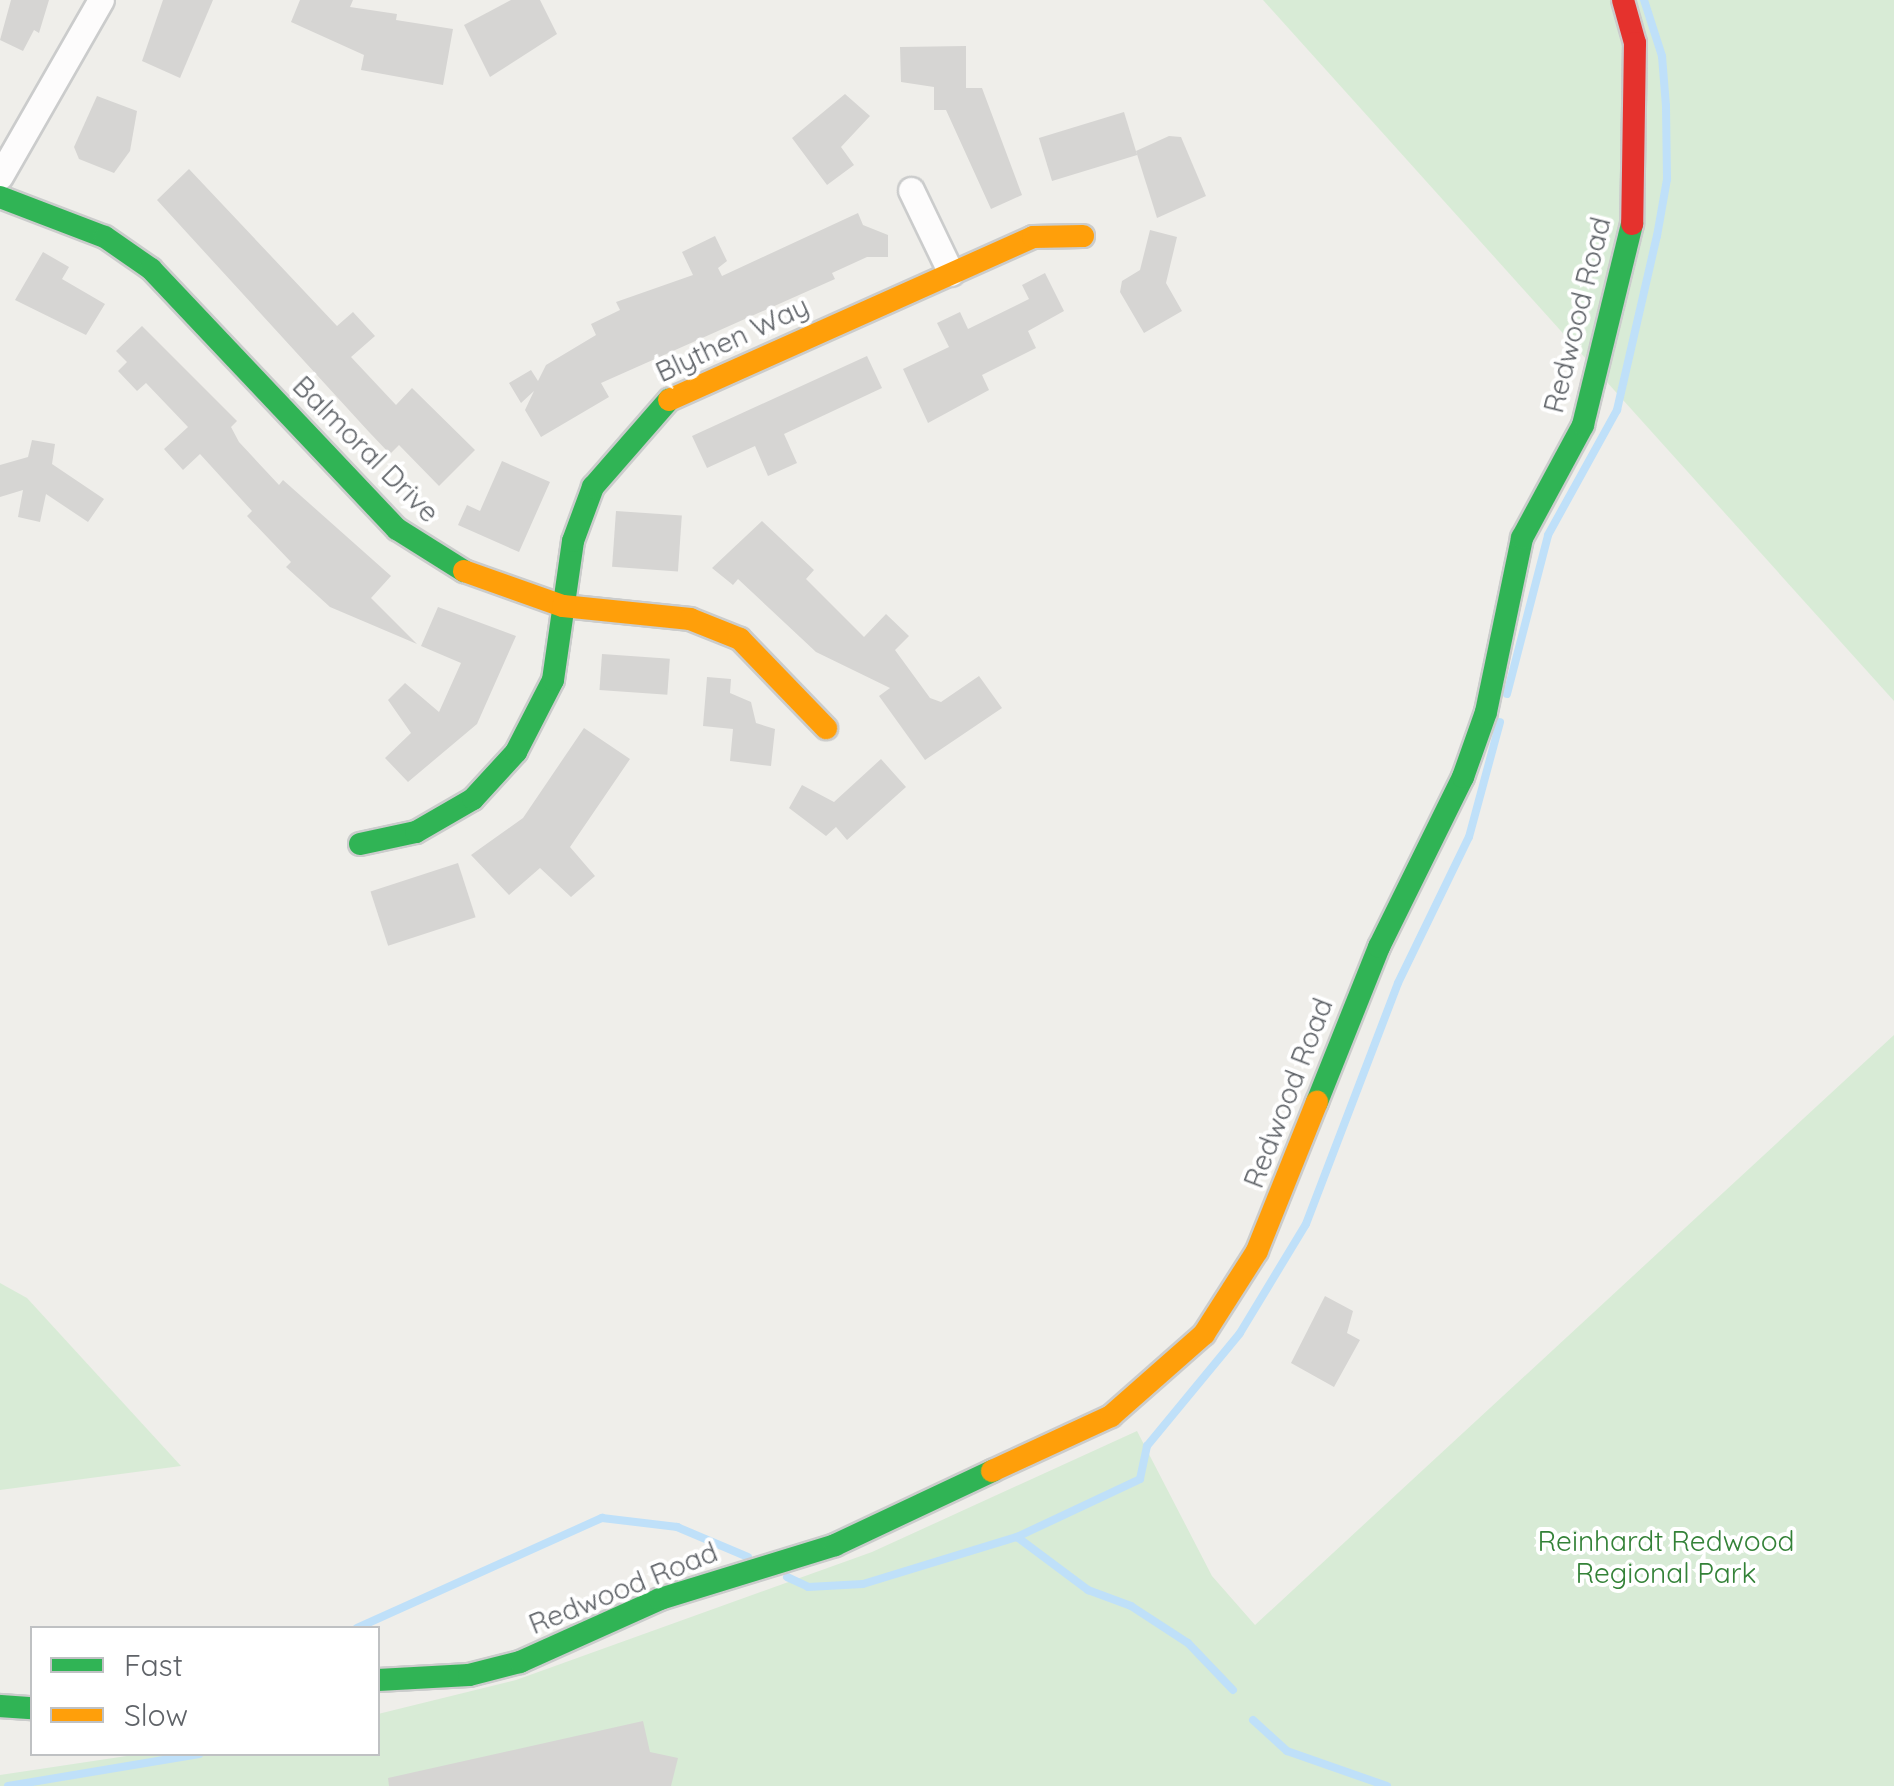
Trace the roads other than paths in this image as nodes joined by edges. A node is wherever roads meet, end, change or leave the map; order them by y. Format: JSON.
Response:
{"nodes":[{"id":1,"x":101,"y":0,"type":"edge"},
{"id":2,"x":1623,"y":0,"type":"edge"},
{"id":3,"x":0,"y":176,"type":"edge"},
{"id":4,"x":911,"y":190,"type":"dead end"},
{"id":5,"x":0,"y":197,"type":"edge"},
{"id":6,"x":1083,"y":236,"type":"dead end"},
{"id":7,"x":951,"y":274,"type":"junction"},
{"id":8,"x":563,"y":606,"type":"junction"},
{"id":9,"x":826,"y":728,"type":"dead end"},
{"id":10,"x":360,"y":844,"type":"dead end"},
{"id":11,"x":380,"y":1680,"type":"edge"},
{"id":12,"x":0,"y":1706,"type":"edge"},
{"id":13,"x":30,"y":1708,"type":"edge"}],
"edges":[{"from":1,"to":3,"type":"street"},
{"from":2,"to":11,"type":"main road","name":"Redwood Road"},
{"from":4,"to":7,"type":"street"},
{"from":5,"to":8,"type":"main road","name":"Balmoral Drive"},
{"from":6,"to":7,"type":"main road","name":"Blythen Way"},
{"from":7,"to":8,"type":"main road","name":"Blythen Way"},
{"from":8,"to":9,"type":"main road","name":"Balmoral Drive"},
{"from":8,"to":10,"type":"main road","name":"Blythen Way"},
{"from":12,"to":13,"type":"main road"}]}
